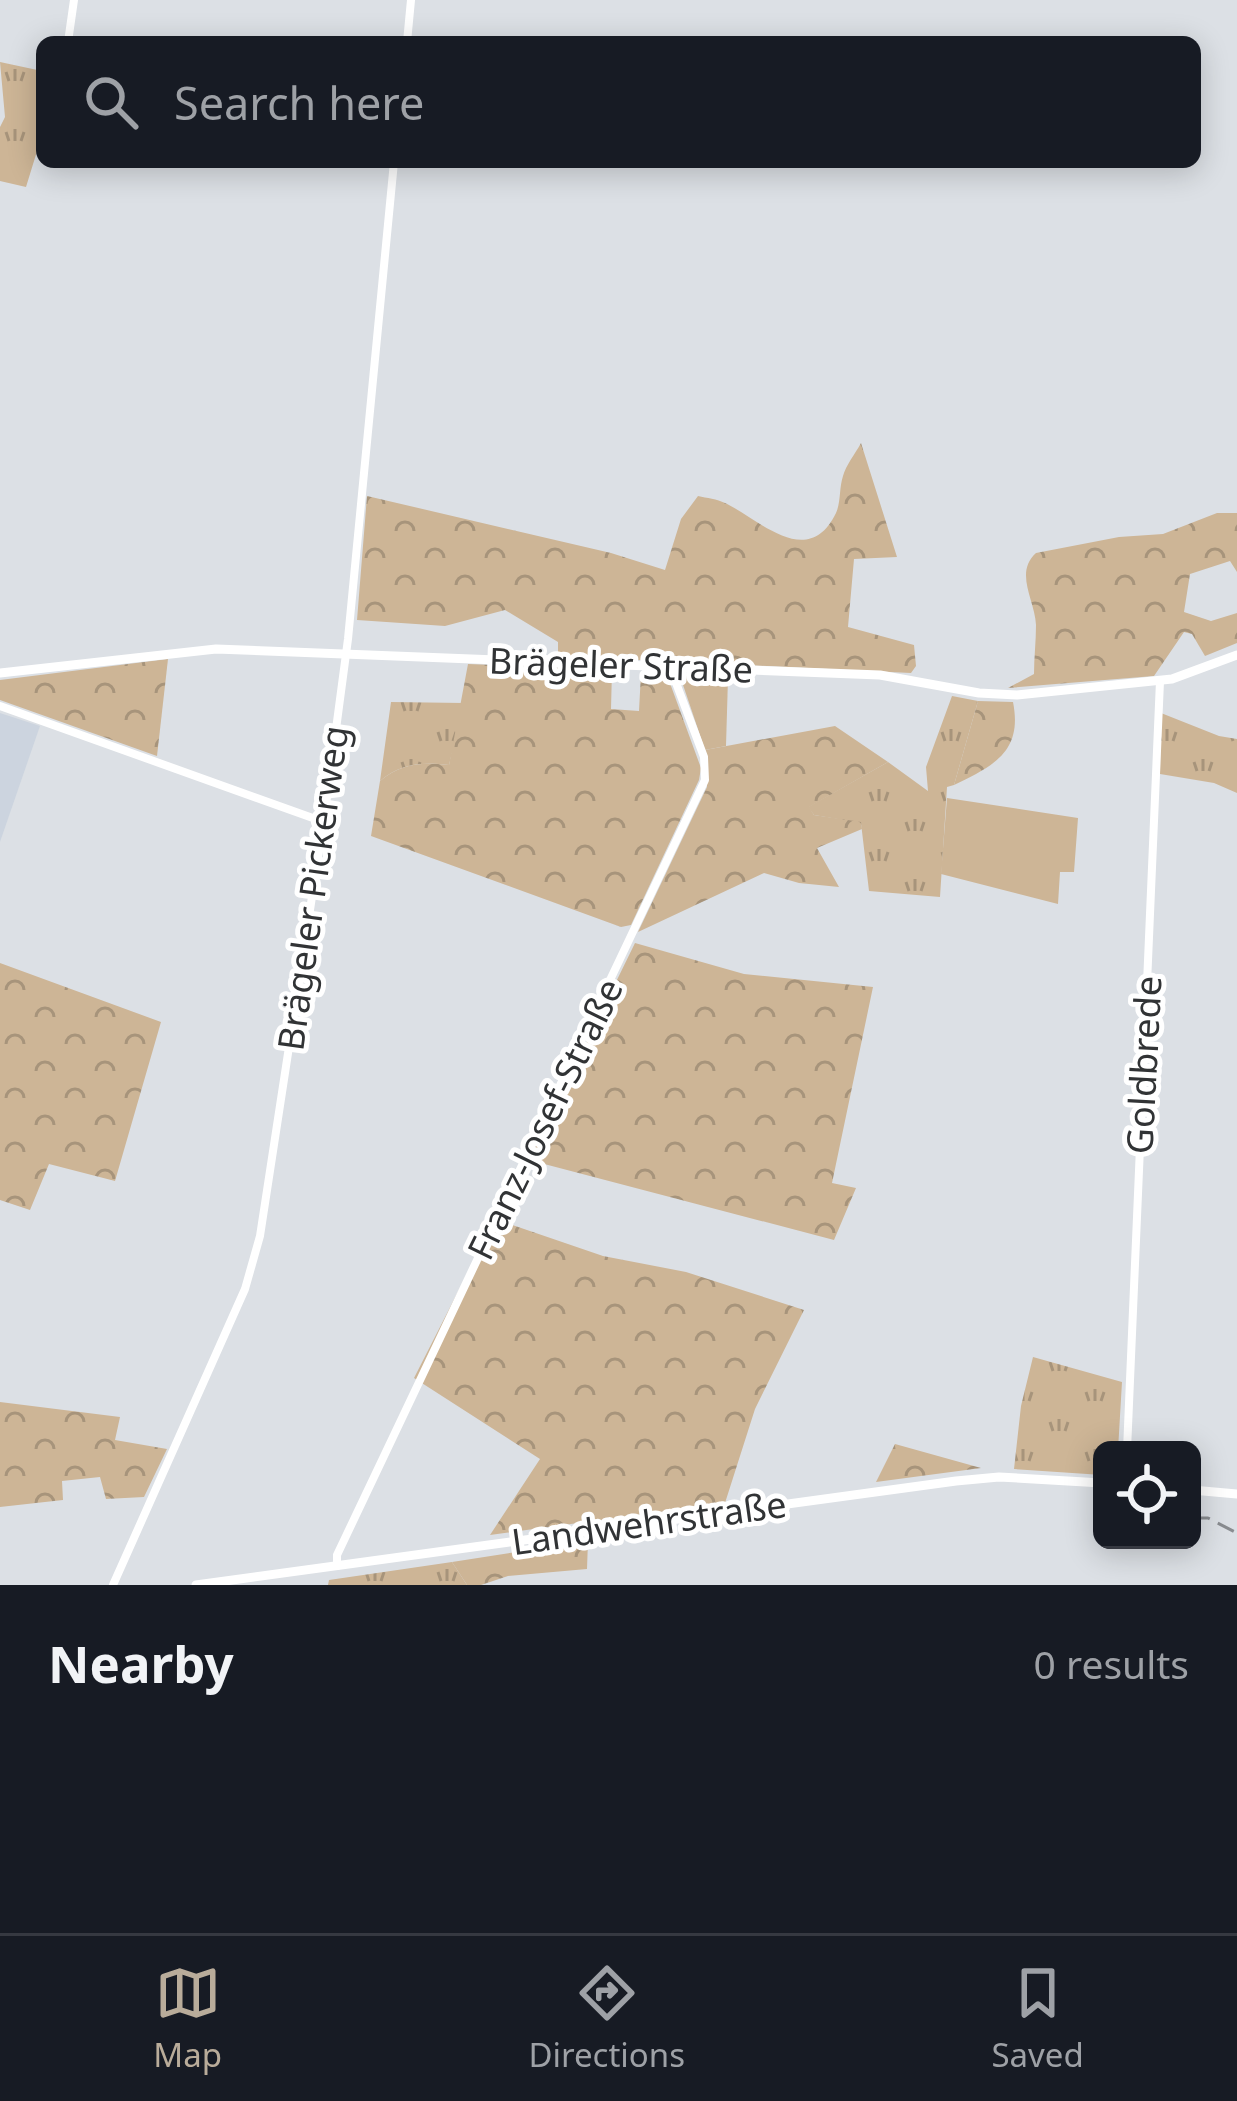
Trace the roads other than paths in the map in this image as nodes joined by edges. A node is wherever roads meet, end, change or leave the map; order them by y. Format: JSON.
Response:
{"nodes":[{"id":1,"x":74,"y":0,"type":"edge"},
{"id":2,"x":411,"y":0,"type":"edge"},
{"id":3,"x":69,"y":36,"type":"edge"},
{"id":4,"x":407,"y":36,"type":"edge"},
{"id":5,"x":393,"y":168,"type":"edge"},
{"id":6,"x":346,"y":654,"type":"junction"},
{"id":7,"x":1237,"y":655,"type":"edge"},
{"id":8,"x":670,"y":667,"type":"junction"},
{"id":9,"x":0,"y":673,"type":"edge"},
{"id":10,"x":1160,"y":681,"type":"junction"},
{"id":11,"x":0,"y":706,"type":"edge"},
{"id":12,"x":324,"y":822,"type":"junction"},
{"id":13,"x":1127,"y":1441,"type":"edge"},
{"id":14,"x":1093,"y":1482,"type":"edge"},
{"id":15,"x":1201,"y":1491,"type":"edge"},
{"id":16,"x":1237,"y":1493,"type":"edge"},
{"id":17,"x":337,"y":1566,"type":"junction"},
{"id":18,"x":113,"y":1585,"type":"edge"},
{"id":19,"x":196,"y":1585,"type":"edge"}],
"edges":[{"from":1,"to":3,"type":"street"},
{"from":2,"to":4,"type":"street"},
{"from":5,"to":6,"type":"street","name":"Brägeler Pickerweg"},
{"from":6,"to":8,"type":"street","name":"Brägeler Straße"},
{"from":6,"to":9,"type":"street","name":"Brägeler Straße"},
{"from":6,"to":12,"type":"street","name":"Brägeler Pickerweg"},
{"from":7,"to":10,"type":"street","name":"Brägeler Straße"},
{"from":8,"to":10,"type":"street","name":"Brägeler Straße"},
{"from":8,"to":17,"type":"street","name":"Franz-Josef-Straße"},
{"from":10,"to":13,"type":"street","name":"Goldbrede"},
{"from":11,"to":12,"type":"street"},
{"from":12,"to":18,"type":"street","name":"Brägeler Pickerweg"},
{"from":14,"to":17,"type":"street","name":"Landwehrstraße"},
{"from":15,"to":16,"type":"street"},
{"from":17,"to":19,"type":"street","name":"Landwehrstraße"}]}
